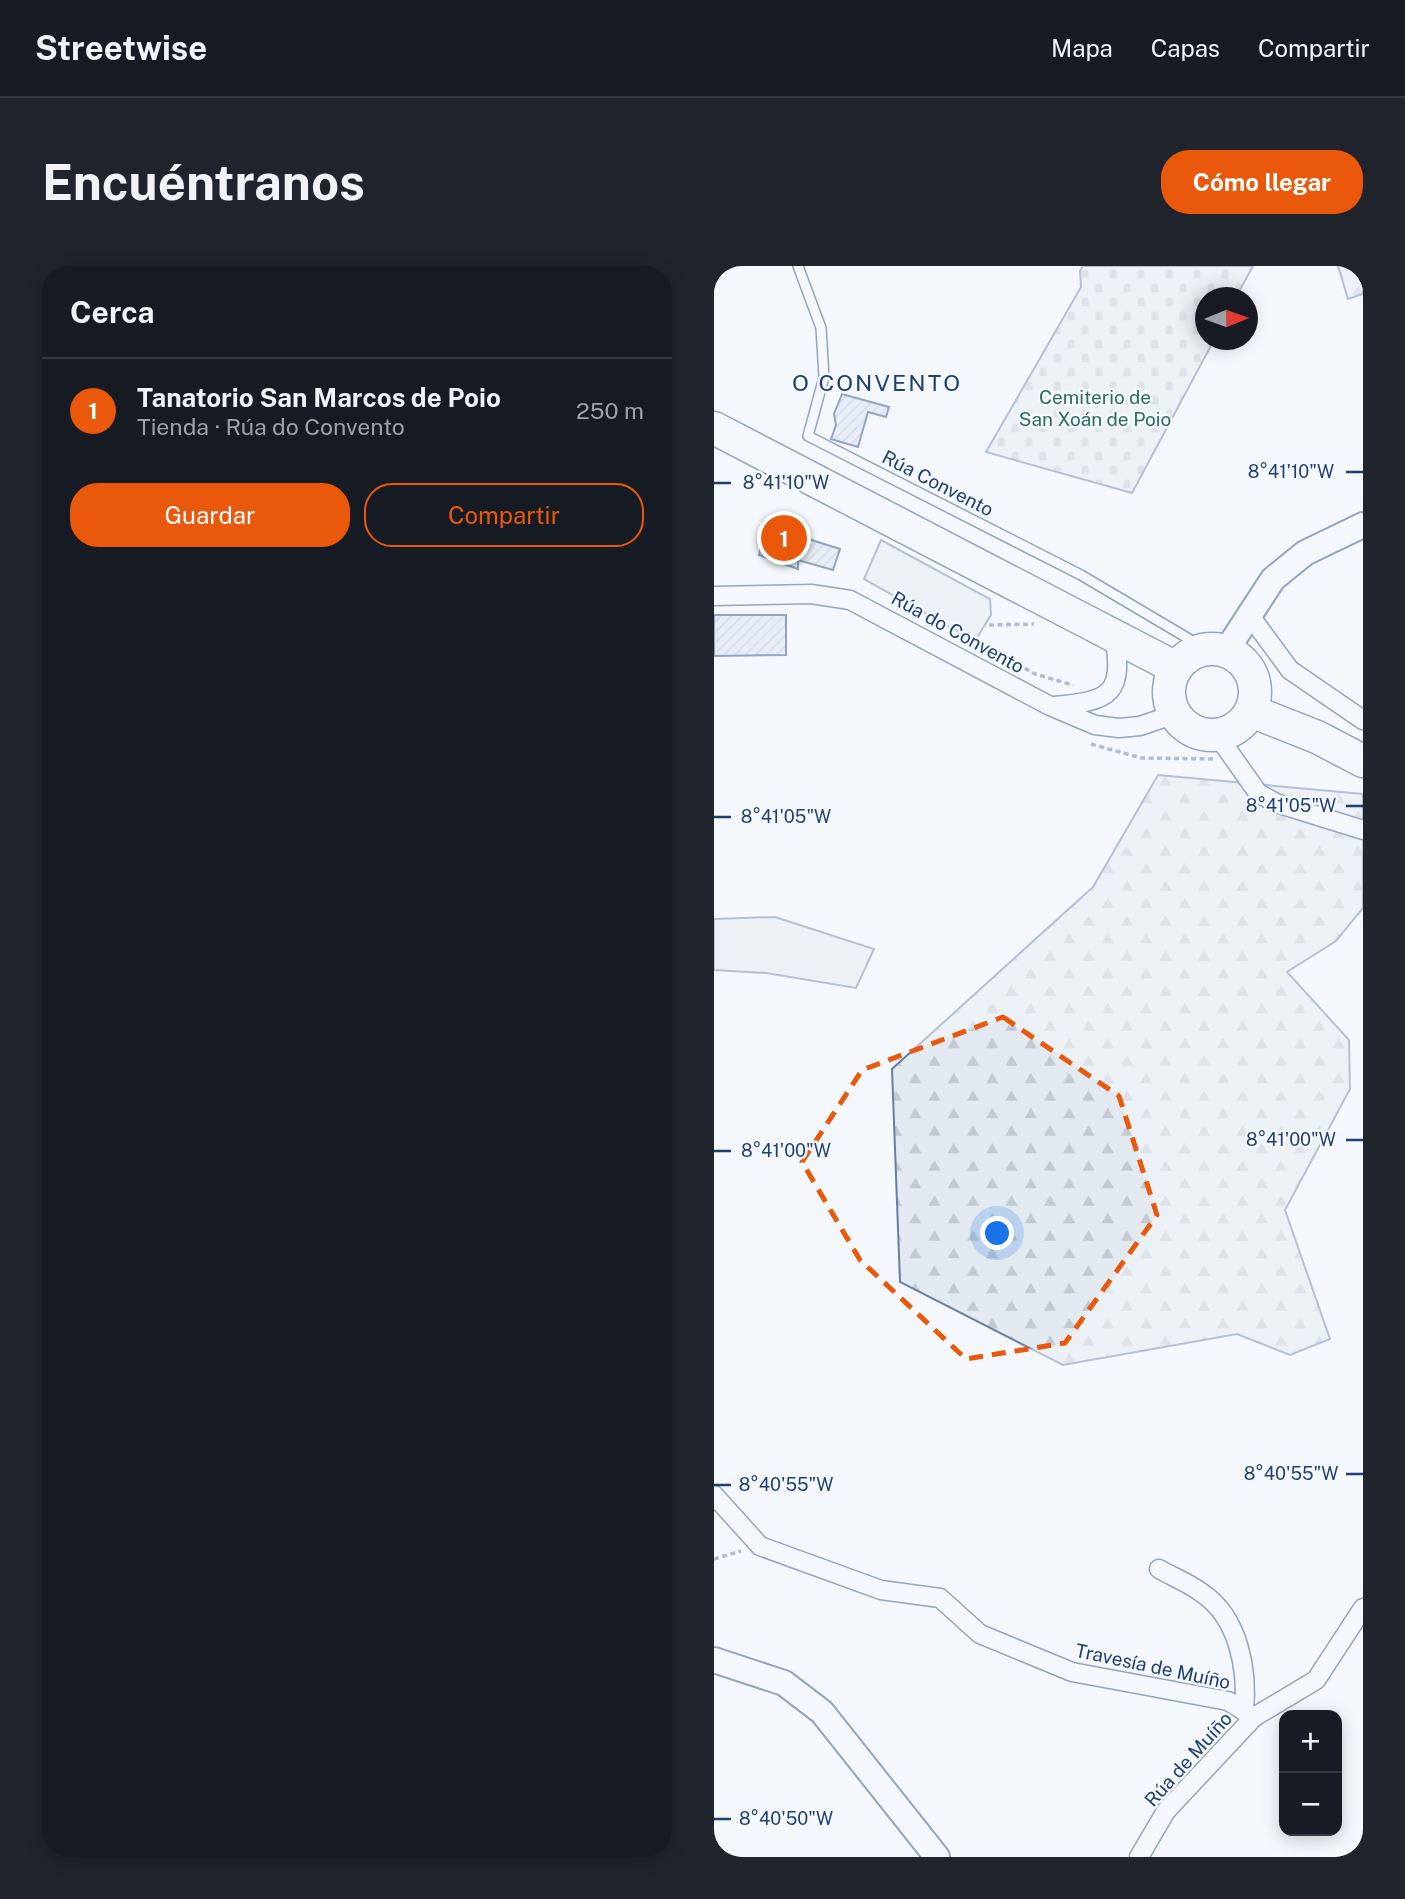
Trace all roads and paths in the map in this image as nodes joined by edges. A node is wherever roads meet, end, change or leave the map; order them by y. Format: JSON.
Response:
{"nodes":[{"id":1,"x":798,"y":266,"type":"edge"},
{"id":2,"x":714,"y":428,"type":"edge"},
{"id":3,"x":1363,"y":525,"type":"edge"},
{"id":4,"x":714,"y":596,"type":"edge"},
{"id":5,"x":1248,"y":613,"type":"junction"},
{"id":6,"x":1114,"y":634,"type":"junction"},
{"id":7,"x":1216,"y":650,"type":"junction"},
{"id":8,"x":1010,"y":660,"type":"dead end"},
{"id":9,"x":1176,"y":668,"type":"junction"},
{"id":10,"x":1075,"y":685,"type":"dead end"},
{"id":11,"x":1050,"y":706,"type":"junction"},
{"id":12,"x":1251,"y":711,"type":"junction"},
{"id":13,"x":1175,"y":714,"type":"junction"},
{"id":14,"x":1363,"y":720,"type":"edge"},
{"id":15,"x":1217,"y":735,"type":"junction"},
{"id":16,"x":1363,"y":761,"type":"edge"},
{"id":17,"x":1363,"y":830,"type":"edge"},
{"id":18,"x":714,"y":1495,"type":"edge"},
{"id":19,"x":760,"y":1546,"type":"junction"},
{"id":20,"x":714,"y":1559,"type":"edge"},
{"id":21,"x":1159,"y":1569,"type":"dead end"},
{"id":22,"x":1363,"y":1608,"type":"edge"},
{"id":23,"x":714,"y":1660,"type":"edge"},
{"id":24,"x":1249,"y":1714,"type":"junction"},
{"id":25,"x":937,"y":1857,"type":"edge"},
{"id":26,"x":1139,"y":1857,"type":"edge"}],
"edges":[{"from":1,"to":7,"type":"lane","name":"Rúa Convento"},
{"from":2,"to":6,"type":"highway"},
{"from":3,"to":5,"type":"street"},
{"from":4,"to":11,"type":"street","name":"Rúa do Convento"},
{"from":5,"to":7,"type":"street"},
{"from":5,"to":14,"type":"street"},
{"from":6,"to":9,"type":"highway"},
{"from":6,"to":11,"type":"street"},
{"from":7,"to":9,"type":"highway"},
{"from":7,"to":12,"type":"highway"},
{"from":8,"to":10,"type":"path"},
{"from":9,"to":13,"type":"highway"},
{"from":11,"to":13,"type":"street","name":"Rúa do Convento"},
{"from":12,"to":15,"type":"highway"},
{"from":12,"to":16,"type":"highway"},
{"from":13,"to":15,"type":"highway"},
{"from":15,"to":17,"type":"street"},
{"from":18,"to":19,"type":"street","name":"Travesía de Muíño"},
{"from":19,"to":20,"type":"path"},
{"from":19,"to":24,"type":"street","name":"Travesía de Muíño"},
{"from":21,"to":24,"type":"street"},
{"from":22,"to":24,"type":"street","name":"Rúa de Muíño"},
{"from":23,"to":25,"type":"street"},
{"from":24,"to":26,"type":"street","name":"Rúa de Muíño"}]}
